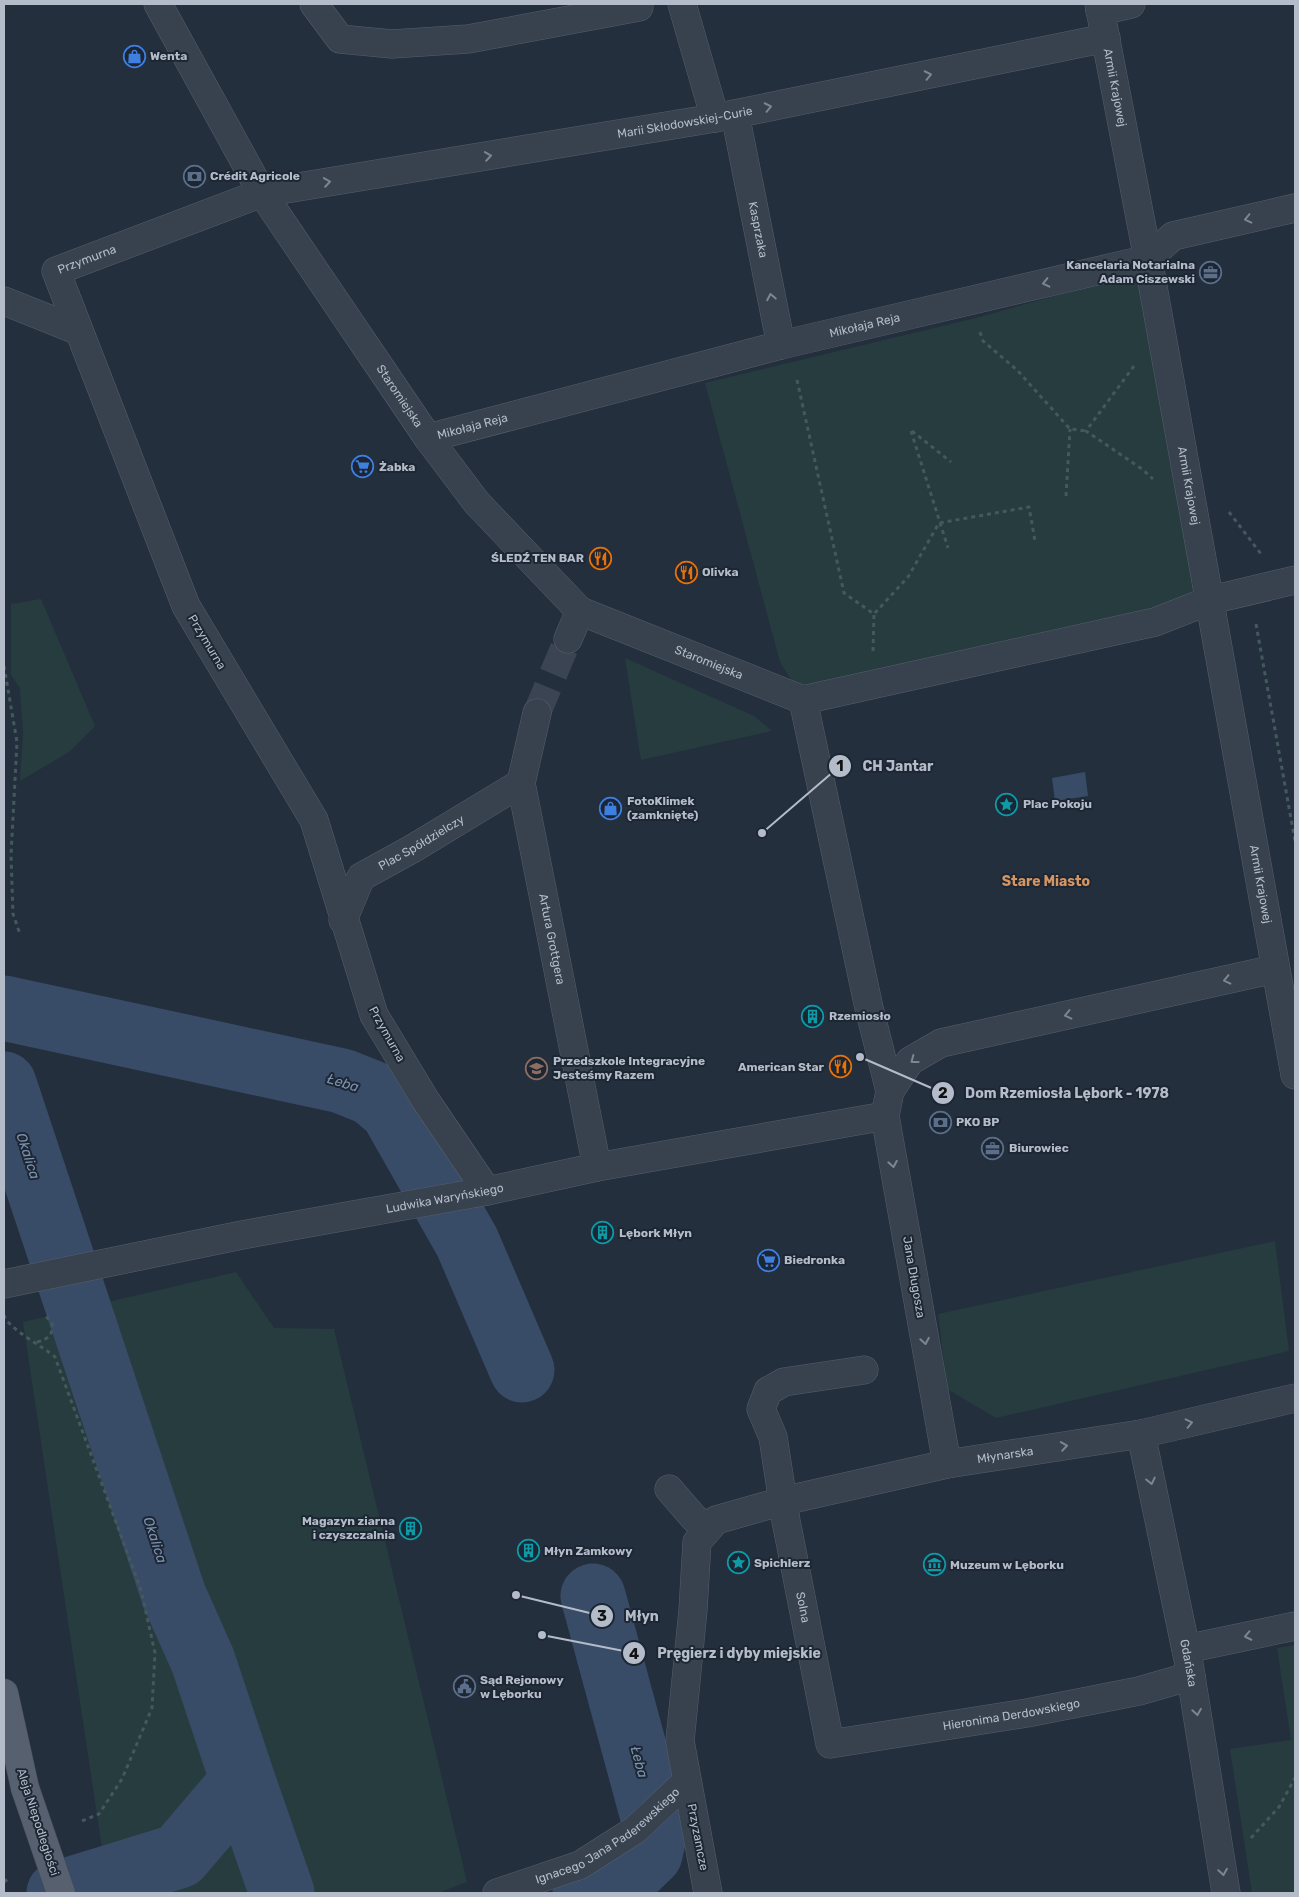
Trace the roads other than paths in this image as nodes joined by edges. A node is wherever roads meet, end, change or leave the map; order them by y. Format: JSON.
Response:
{"nodes":[{"id":1,"x":158,"y":4,"type":"edge"},
{"id":2,"x":314,"y":4,"type":"edge"},
{"id":3,"x":682,"y":4,"type":"edge"},
{"id":4,"x":1131,"y":4,"type":"edge"},
{"id":5,"x":645,"y":5,"type":"edge"},
{"id":6,"x":1099,"y":7,"type":"edge"},
{"id":7,"x":1106,"y":38,"type":"junction"},
{"id":8,"x":725,"y":116,"type":"junction"},
{"id":9,"x":262,"y":193,"type":"junction"},
{"id":10,"x":1295,"y":208,"type":"edge"},
{"id":11,"x":1148,"y":259,"type":"junction"},
{"id":12,"x":4,"y":301,"type":"edge"},
{"id":13,"x":78,"y":331,"type":"junction"},
{"id":14,"x":781,"y":345,"type":"junction"},
{"id":15,"x":428,"y":438,"type":"junction"},
{"id":16,"x":1295,"y":580,"type":"edge"},
{"id":17,"x":1211,"y":600,"type":"junction"},
{"id":18,"x":580,"y":611,"type":"junction"},
{"id":19,"x":568,"y":639,"type":"tunnel mouth"},
{"id":20,"x":803,"y":700,"type":"junction"},
{"id":21,"x":537,"y":713,"type":"tunnel mouth"},
{"id":22,"x":521,"y":783,"type":"junction"},
{"id":23,"x":343,"y":920,"type":"junction"},
{"id":24,"x":1275,"y":969,"type":"junction"},
{"id":25,"x":1289,"y":1004,"type":"edge"},
{"id":26,"x":1295,"y":1075,"type":"edge"},
{"id":27,"x":888,"y":1104,"type":"junction"},
{"id":28,"x":597,"y":1167,"type":"junction"},
{"id":29,"x":477,"y":1193,"type":"junction"},
{"id":30,"x":10,"y":1283,"type":"edge"},
{"id":31,"x":864,"y":1370,"type":"dead end"},
{"id":32,"x":1295,"y":1398,"type":"edge"},
{"id":33,"x":1141,"y":1434,"type":"junction"},
{"id":34,"x":947,"y":1464,"type":"junction"},
{"id":35,"x":669,"y":1489,"type":"dead end"},
{"id":36,"x":783,"y":1501,"type":"junction"},
{"id":37,"x":712,"y":1524,"type":"junction"},
{"id":38,"x":1295,"y":1626,"type":"edge"},
{"id":39,"x":1186,"y":1649,"type":"junction"},
{"id":40,"x":1191,"y":1676,"type":"junction"},
{"id":41,"x":4,"y":1693,"type":"edge"},
{"id":42,"x":830,"y":1744,"type":"joint"},
{"id":43,"x":686,"y":1782,"type":"junction"},
{"id":44,"x":61,"y":1893,"type":"edge"},
{"id":45,"x":498,"y":1893,"type":"edge"},
{"id":46,"x":708,"y":1893,"type":"edge"},
{"id":47,"x":1226,"y":1893,"type":"edge"}],
"edges":[{"from":1,"to":9,"type":"street","name":"Staromiejska"},
{"from":2,"to":5,"type":"street"},
{"from":3,"to":8,"type":"street","name":"Kasprzaka"},
{"from":4,"to":6,"type":"street"},
{"from":6,"to":7,"type":"street","name":"Armii Krajowej"},
{"from":8,"to":7,"type":"street","name":"Marii Skłodowskiej-Curie","one_way":true},
{"from":7,"to":11,"type":"street","name":"Armii Krajowej"},
{"from":9,"to":8,"type":"street","name":"Marii Skłodowskiej-Curie","one_way":true},
{"from":14,"to":8,"type":"street","name":"Kasprzaka","one_way":true},
{"from":9,"to":13,"type":"street","name":"Przymurna"},
{"from":9,"to":15,"type":"street","name":"Staromiejska"},
{"from":10,"to":11,"type":"street","name":"Mikołaja Reja","one_way":true},
{"from":11,"to":14,"type":"street","name":"Mikołaja Reja","one_way":true},
{"from":11,"to":17,"type":"street","name":"Armii Krajowej"},
{"from":12,"to":13,"type":"street"},
{"from":13,"to":23,"type":"street","name":"Przymurna"},
{"from":14,"to":15,"type":"street","name":"Mikołaja Reja"},
{"from":15,"to":18,"type":"street","name":"Staromiejska"},
{"from":16,"to":17,"type":"street"},
{"from":17,"to":20,"type":"street"},
{"from":17,"to":24,"type":"street","name":"Armii Krajowej"},
{"from":18,"to":19,"type":"street"},
{"from":18,"to":20,"type":"street","name":"Staromiejska"},
{"from":20,"to":27,"type":"street","name":"Jana Długosza"},
{"from":21,"to":22,"type":"street","name":"Artura Grottgera"},
{"from":22,"to":23,"type":"street","name":"Plac Spółdzielczy"},
{"from":22,"to":28,"type":"street","name":"Artura Grottgera"},
{"from":23,"to":29,"type":"street","name":"Przymurna"},
{"from":24,"to":25,"type":"street","name":"Armii Krajowej"},
{"from":24,"to":27,"type":"street","one_way":true},
{"from":25,"to":26,"type":"street","name":"Armii Krajowej"},
{"from":27,"to":28,"type":"street","name":"Ludwika Waryńskiego"},
{"from":27,"to":34,"type":"street","name":"Jana Długosza","one_way":true},
{"from":28,"to":29,"type":"street","name":"Ludwika Waryńskiego"},
{"from":29,"to":30,"type":"street","name":"Ludwika Waryńskiego"},
{"from":31,"to":36,"type":"street","name":"Solna"},
{"from":33,"to":32,"type":"street","name":"Młynarska","one_way":true},
{"from":34,"to":33,"type":"street","name":"Młynarska","one_way":true},
{"from":33,"to":39,"type":"street","name":"Gdańska","one_way":true},
{"from":34,"to":36,"type":"street","name":"Młynarska"},
{"from":35,"to":37,"type":"street"},
{"from":36,"to":37,"type":"street","name":"Młynarska"},
{"from":36,"to":42,"type":"street","name":"Solna"},
{"from":37,"to":43,"type":"street","name":"Ignacego Jana Paderewskiego"},
{"from":38,"to":39,"type":"street","one_way":true},
{"from":39,"to":40,"type":"street","name":"Gdańska"},
{"from":40,"to":42,"type":"street","name":"Hieronima Derdowskiego"},
{"from":40,"to":47,"type":"street","name":"Gdańska","one_way":true},
{"from":41,"to":44,"type":"main road","name":"Aleja Niepodległości","bridge":true},
{"from":43,"to":45,"type":"street","name":"Ignacego Jana Paderewskiego"},
{"from":43,"to":46,"type":"street","name":"Przyzamcze"}]}
